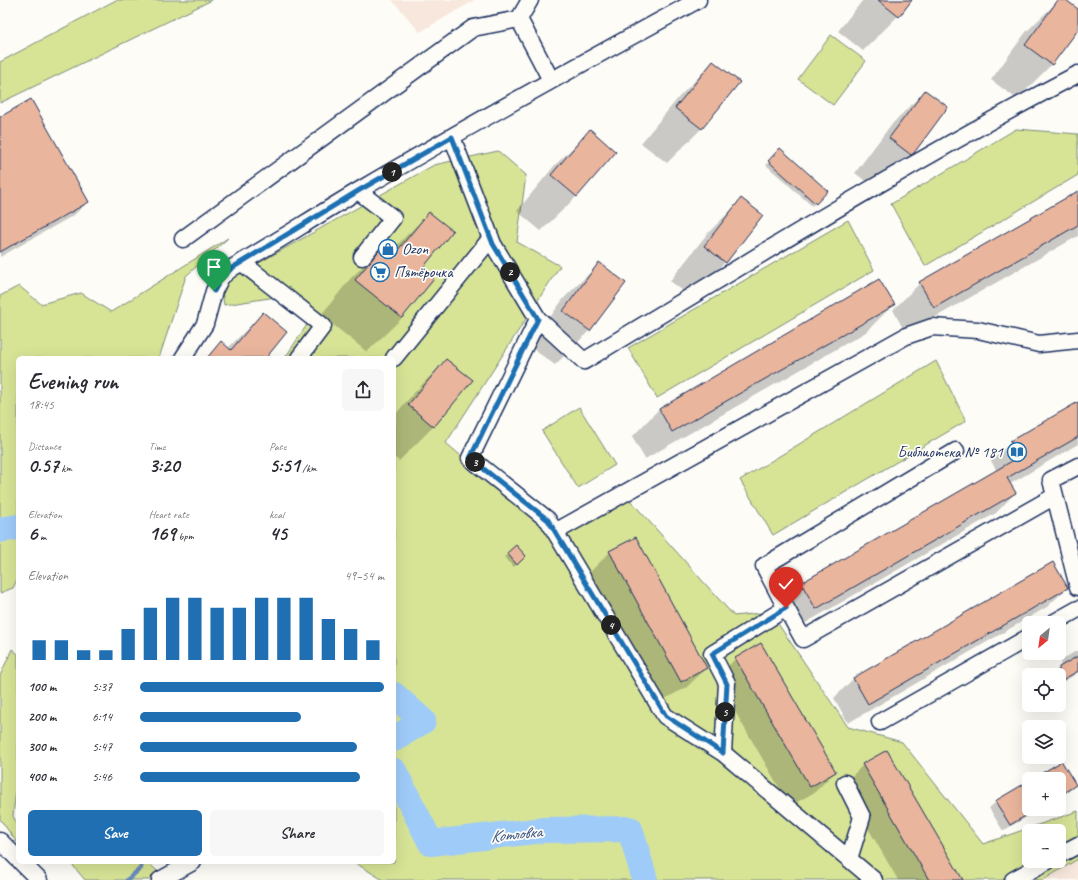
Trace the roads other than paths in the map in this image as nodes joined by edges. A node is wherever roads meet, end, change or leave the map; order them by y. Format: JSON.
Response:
{"nodes":[{"id":1,"x":530,"y":0,"type":"edge"},
{"id":2,"x":698,"y":0,"type":"edge"},
{"id":3,"x":519,"y":19,"type":"junction"},
{"id":4,"x":1078,"y":74,"type":"edge"},
{"id":5,"x":551,"y":80,"type":"junction"},
{"id":6,"x":452,"y":137,"type":"junction"},
{"id":7,"x":358,"y":191,"type":"junction"},
{"id":8,"x":491,"y":238,"type":"junction"},
{"id":9,"x":183,"y":239,"type":"dead end"},
{"id":10,"x":362,"y":257,"type":"dead end"},
{"id":11,"x":236,"y":265,"type":"junction"},
{"id":12,"x":538,"y":319,"type":"junction"},
{"id":13,"x":1078,"y":340,"type":"edge"},
{"id":14,"x":185,"y":356,"type":"edge"},
{"id":15,"x":300,"y":356,"type":"edge"},
{"id":16,"x":396,"y":356,"type":"edge"},
{"id":17,"x":956,"y":451,"type":"dead end"},
{"id":18,"x":1078,"y":466,"type":"edge"},
{"id":19,"x":1055,"y":496,"type":"junction"},
{"id":20,"x":555,"y":532,"type":"junction"},
{"id":21,"x":1078,"y":587,"type":"edge"},
{"id":22,"x":786,"y":608,"type":"junction"},
{"id":23,"x":1078,"y":609,"type":"edge"},
{"id":24,"x":1066,"y":616,"type":"edge"},
{"id":25,"x":1022,"y":641,"type":"edge"},
{"id":26,"x":880,"y":722,"type":"dead end"},
{"id":27,"x":723,"y":753,"type":"junction"},
{"id":28,"x":845,"y":783,"type":"dead end"},
{"id":29,"x":0,"y":841,"type":"edge"},
{"id":30,"x":1078,"y":845,"type":"edge"},
{"id":31,"x":1066,"y":851,"type":"edge"},
{"id":32,"x":16,"y":857,"type":"edge"},
{"id":33,"x":849,"y":859,"type":"junction"},
{"id":34,"x":23,"y":864,"type":"edge"},
{"id":35,"x":189,"y":864,"type":"edge"},
{"id":36,"x":1035,"y":868,"type":"edge"},
{"id":37,"x":39,"y":880,"type":"edge"},
{"id":38,"x":160,"y":880,"type":"edge"},
{"id":39,"x":874,"y":880,"type":"edge"},
{"id":40,"x":1013,"y":880,"type":"edge"}],
"edges":[{"from":1,"to":3,"type":"street"},
{"from":2,"to":5,"type":"street"},
{"from":3,"to":5,"type":"street"},
{"from":3,"to":9,"type":"street"},
{"from":4,"to":12,"type":"street"},
{"from":5,"to":6,"type":"street"},
{"from":6,"to":7,"type":"street"},
{"from":6,"to":8,"type":"street"},
{"from":7,"to":10,"type":"street"},
{"from":7,"to":11,"type":"street"},
{"from":8,"to":12,"type":"street"},
{"from":8,"to":16,"type":"street"},
{"from":11,"to":14,"type":"street"},
{"from":11,"to":15,"type":"street"},
{"from":12,"to":20,"type":"street"},
{"from":13,"to":20,"type":"street"},
{"from":17,"to":22,"type":"street"},
{"from":18,"to":19,"type":"street"},
{"from":19,"to":21,"type":"street"},
{"from":19,"to":22,"type":"street"},
{"from":20,"to":27,"type":"street"},
{"from":22,"to":27,"type":"street"},
{"from":23,"to":24,"type":"street"},
{"from":25,"to":26,"type":"street"},
{"from":27,"to":33,"type":"street"},
{"from":28,"to":33,"type":"street"},
{"from":29,"to":32,"type":"street"},
{"from":30,"to":31,"type":"street"},
{"from":33,"to":39,"type":"street"},
{"from":34,"to":37,"type":"street"},
{"from":35,"to":38,"type":"street"},
{"from":36,"to":40,"type":"street"}]}
